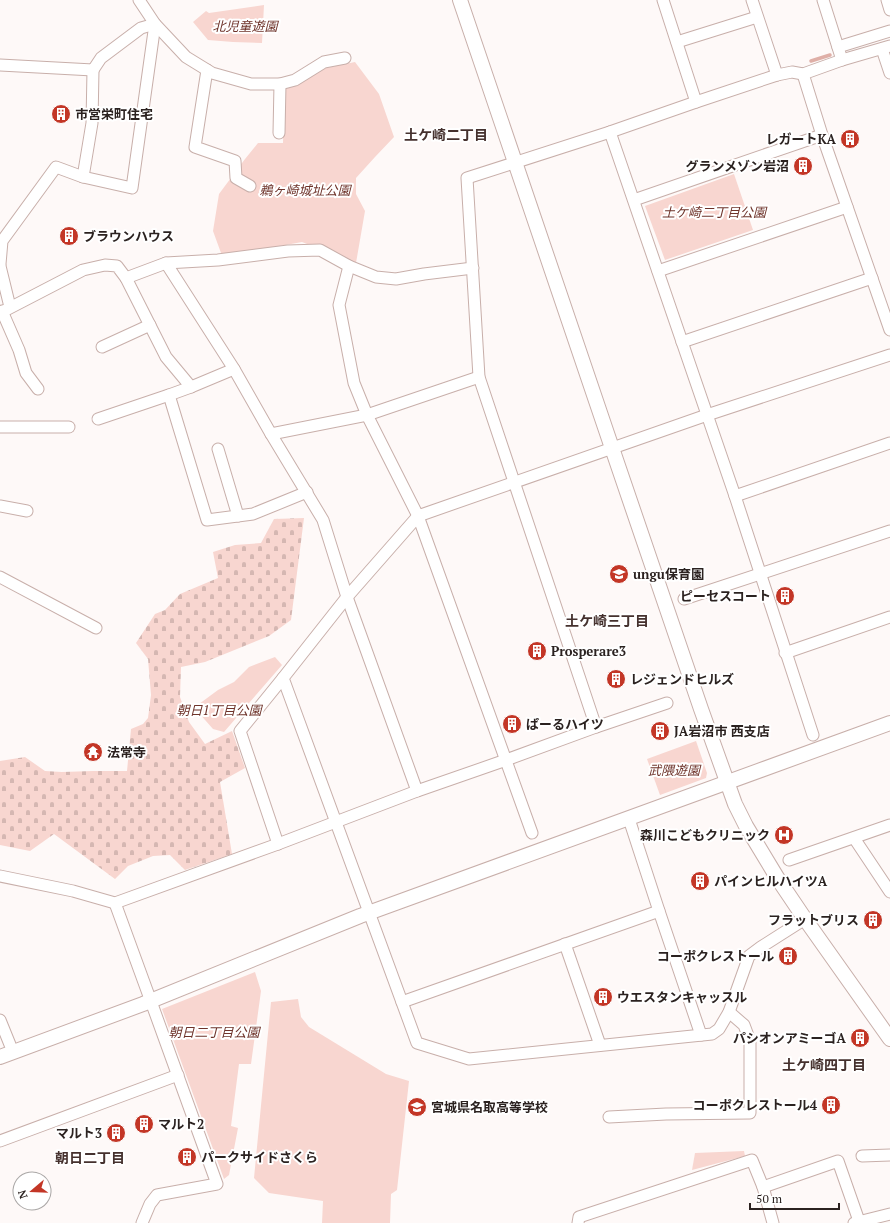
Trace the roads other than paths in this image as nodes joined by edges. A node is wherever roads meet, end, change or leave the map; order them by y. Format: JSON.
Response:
{"nodes":[{"id":1,"x":139,"y":0,"type":"edge"},
{"id":2,"x":460,"y":0,"type":"edge"},
{"id":3,"x":663,"y":0,"type":"edge"},
{"id":4,"x":752,"y":0,"type":"edge"},
{"id":5,"x":823,"y":0,"type":"edge"},
{"id":6,"x":887,"y":0,"type":"edge"},
{"id":7,"x":890,"y":10,"type":"edge"},
{"id":8,"x":757,"y":18,"type":"junction"},
{"id":9,"x":155,"y":24,"type":"junction"},
{"id":10,"x":890,"y":30,"type":"edge"},
{"id":11,"x":677,"y":42,"type":"junction"},
{"id":12,"x":838,"y":47,"type":"junction"},
{"id":13,"x":886,"y":48,"type":"edge"},
{"id":14,"x":345,"y":58,"type":"dead end"},
{"id":15,"x":842,"y":60,"type":"junction"},
{"id":16,"x":0,"y":65,"type":"edge"},
{"id":17,"x":93,"y":70,"type":"junction"},
{"id":18,"x":207,"y":70,"type":"junction"},
{"id":19,"x":803,"y":74,"type":"junction"},
{"id":20,"x":890,"y":74,"type":"edge"},
{"id":21,"x":777,"y":75,"type":"junction"},
{"id":22,"x":280,"y":84,"type":"junction"},
{"id":23,"x":696,"y":102,"type":"junction"},
{"id":24,"x":610,"y":132,"type":"junction"},
{"id":25,"x":279,"y":133,"type":"dead end"},
{"id":26,"x":822,"y":135,"type":"junction"},
{"id":27,"x":515,"y":163,"type":"junction"},
{"id":28,"x":83,"y":177,"type":"junction"},
{"id":29,"x":250,"y":186,"type":"dead end"},
{"id":30,"x":634,"y":200,"type":"junction"},
{"id":31,"x":847,"y":207,"type":"junction"},
{"id":32,"x":1,"y":239,"type":"edge"},
{"id":33,"x":166,"y":263,"type":"junction"},
{"id":34,"x":0,"y":265,"type":"edge"},
{"id":35,"x":349,"y":266,"type":"junction"},
{"id":36,"x":473,"y":268,"type":"junction"},
{"id":37,"x":658,"y":271,"type":"junction"},
{"id":38,"x":126,"y":278,"type":"junction"},
{"id":39,"x":872,"y":278,"type":"junction"},
{"id":40,"x":4,"y":310,"type":"edge"},
{"id":41,"x":150,"y":325,"type":"junction"},
{"id":42,"x":890,"y":330,"type":"edge"},
{"id":43,"x":682,"y":342,"type":"junction"},
{"id":44,"x":102,"y":347,"type":"dead end"},
{"id":45,"x":890,"y":355,"type":"edge"},
{"id":46,"x":234,"y":369,"type":"junction"},
{"id":47,"x":479,"y":377,"type":"junction"},
{"id":48,"x":191,"y":387,"type":"junction"},
{"id":49,"x":38,"y":389,"type":"dead end"},
{"id":50,"x":168,"y":395,"type":"junction"},
{"id":51,"x":367,"y":415,"type":"junction"},
{"id":52,"x":707,"y":415,"type":"junction"},
{"id":53,"x":98,"y":419,"type":"dead end"},
{"id":54,"x":0,"y":427,"type":"edge"},
{"id":55,"x":69,"y":427,"type":"dead end"},
{"id":56,"x":271,"y":434,"type":"junction"},
{"id":57,"x":890,"y":443,"type":"edge"},
{"id":58,"x":612,"y":448,"type":"junction"},
{"id":59,"x":218,"y":449,"type":"dead end"},
{"id":60,"x":515,"y":482,"type":"junction"},
{"id":61,"x":307,"y":492,"type":"junction"},
{"id":62,"x":735,"y":496,"type":"junction"},
{"id":63,"x":0,"y":506,"type":"edge"},
{"id":64,"x":27,"y":511,"type":"dead end"},
{"id":65,"x":238,"y":516,"type":"junction"},
{"id":66,"x":418,"y":516,"type":"junction"},
{"id":67,"x":890,"y":531,"type":"edge"},
{"id":68,"x":761,"y":573,"type":"junction"},
{"id":69,"x":0,"y":577,"type":"edge"},
{"id":70,"x":347,"y":597,"type":"junction"},
{"id":71,"x":684,"y":599,"type":"dead end"},
{"id":72,"x":890,"y":617,"type":"edge"},
{"id":73,"x":96,"y":628,"type":"dead end"},
{"id":74,"x":786,"y":653,"type":"junction"},
{"id":75,"x":283,"y":678,"type":"junction"},
{"id":76,"x":667,"y":703,"type":"dead end"},
{"id":77,"x":890,"y":723,"type":"edge"},
{"id":78,"x":596,"y":727,"type":"junction"},
{"id":79,"x":813,"y":735,"type":"dead end"},
{"id":80,"x":506,"y":760,"type":"junction"},
{"id":81,"x":727,"y":783,"type":"junction"},
{"id":82,"x":417,"y":791,"type":"junction"},
{"id":83,"x":629,"y":819,"type":"junction"},
{"id":84,"x":336,"y":822,"type":"junction"},
{"id":85,"x":890,"y":825,"type":"edge"},
{"id":86,"x":532,"y":834,"type":"dead end"},
{"id":87,"x":854,"y":838,"type":"junction"},
{"id":88,"x":278,"y":844,"type":"junction"},
{"id":89,"x":789,"y":860,"type":"dead end"},
{"id":90,"x":0,"y":876,"type":"edge"},
{"id":91,"x":890,"y":892,"type":"edge"},
{"id":92,"x":114,"y":902,"type":"junction"},
{"id":93,"x":659,"y":911,"type":"junction"},
{"id":94,"x":370,"y":913,"type":"junction"},
{"id":95,"x":805,"y":920,"type":"junction"},
{"id":96,"x":565,"y":944,"type":"junction"},
{"id":97,"x":151,"y":1000,"type":"junction"},
{"id":98,"x":402,"y":1002,"type":"junction"},
{"id":99,"x":728,"y":1012,"type":"junction"},
{"id":100,"x":0,"y":1020,"type":"edge"},
{"id":101,"x":701,"y":1035,"type":"junction"},
{"id":102,"x":889,"y":1036,"type":"edge"},
{"id":103,"x":600,"y":1045,"type":"junction"},
{"id":104,"x":6,"y":1054,"type":"edge"},
{"id":105,"x":178,"y":1075,"type":"junction"},
{"id":106,"x":609,"y":1116,"type":"dead end"},
{"id":107,"x":0,"y":1141,"type":"edge"},
{"id":108,"x":890,"y":1155,"type":"edge"},
{"id":109,"x":862,"y":1156,"type":"dead end"},
{"id":110,"x":763,"y":1187,"type":"junction"},
{"id":111,"x":890,"y":1214,"type":"edge"},
{"id":112,"x":857,"y":1222,"type":"edge"},
{"id":113,"x":142,"y":1223,"type":"edge"},
{"id":114,"x":578,"y":1223,"type":"edge"},
{"id":115,"x":773,"y":1223,"type":"edge"}],
"edges":[{"from":1,"to":9,"type":"street"},
{"from":2,"to":27,"type":"street"},
{"from":3,"to":11,"type":"street"},
{"from":4,"to":8,"type":"street"},
{"from":5,"to":12,"type":"street"},
{"from":6,"to":7,"type":"street"},
{"from":8,"to":11,"type":"street"},
{"from":8,"to":21,"type":"street"},
{"from":9,"to":17,"type":"street"},
{"from":9,"to":18,"type":"street"},
{"from":9,"to":28,"type":"street"},
{"from":10,"to":12,"type":"street"},
{"from":11,"to":23,"type":"street"},
{"from":12,"to":15,"type":"street"},
{"from":13,"to":15,"type":"street"},
{"from":13,"to":20,"type":"street"},
{"from":14,"to":22,"type":"street"},
{"from":15,"to":19,"type":"street"},
{"from":16,"to":17,"type":"street"},
{"from":17,"to":28,"type":"street"},
{"from":18,"to":22,"type":"street"},
{"from":18,"to":29,"type":"street"},
{"from":19,"to":21,"type":"street"},
{"from":19,"to":26,"type":"street"},
{"from":21,"to":23,"type":"street"},
{"from":22,"to":25,"type":"street"},
{"from":23,"to":24,"type":"street"},
{"from":24,"to":27,"type":"street"},
{"from":24,"to":30,"type":"street"},
{"from":26,"to":30,"type":"street"},
{"from":26,"to":31,"type":"street"},
{"from":27,"to":36,"type":"street"},
{"from":27,"to":58,"type":"street"},
{"from":28,"to":32,"type":"street"},
{"from":30,"to":37,"type":"street"},
{"from":31,"to":37,"type":"street"},
{"from":31,"to":39,"type":"street"},
{"from":32,"to":34,"type":"street"},
{"from":33,"to":35,"type":"street"},
{"from":33,"to":38,"type":"street"},
{"from":33,"to":46,"type":"street"},
{"from":34,"to":40,"type":"street"},
{"from":35,"to":36,"type":"street"},
{"from":35,"to":51,"type":"street"},
{"from":36,"to":47,"type":"street"},
{"from":37,"to":43,"type":"street"},
{"from":38,"to":40,"type":"street"},
{"from":38,"to":41,"type":"street"},
{"from":39,"to":42,"type":"street"},
{"from":39,"to":43,"type":"street"},
{"from":40,"to":49,"type":"street"},
{"from":41,"to":44,"type":"street"},
{"from":41,"to":48,"type":"street"},
{"from":43,"to":52,"type":"street"},
{"from":45,"to":52,"type":"street"},
{"from":46,"to":48,"type":"street"},
{"from":46,"to":56,"type":"street"},
{"from":47,"to":51,"type":"street"},
{"from":47,"to":60,"type":"street"},
{"from":48,"to":50,"type":"street"},
{"from":50,"to":53,"type":"street"},
{"from":50,"to":65,"type":"street"},
{"from":51,"to":56,"type":"street"},
{"from":51,"to":66,"type":"street"},
{"from":52,"to":58,"type":"street"},
{"from":52,"to":62,"type":"street"},
{"from":54,"to":55,"type":"street"},
{"from":56,"to":61,"type":"street"},
{"from":57,"to":62,"type":"street"},
{"from":58,"to":60,"type":"street"},
{"from":58,"to":81,"type":"street"},
{"from":59,"to":65,"type":"street"},
{"from":60,"to":66,"type":"street"},
{"from":60,"to":78,"type":"street"},
{"from":61,"to":65,"type":"street"},
{"from":61,"to":70,"type":"street"},
{"from":62,"to":68,"type":"street"},
{"from":63,"to":64,"type":"street"},
{"from":66,"to":70,"type":"street"},
{"from":66,"to":80,"type":"street"},
{"from":67,"to":68,"type":"street"},
{"from":68,"to":71,"type":"street"},
{"from":68,"to":74,"type":"street"},
{"from":69,"to":73,"type":"street"},
{"from":70,"to":75,"type":"street"},
{"from":70,"to":82,"type":"street"},
{"from":72,"to":74,"type":"street"},
{"from":74,"to":79,"type":"street"},
{"from":75,"to":84,"type":"street"},
{"from":75,"to":88,"type":"street"},
{"from":76,"to":78,"type":"street"},
{"from":77,"to":81,"type":"street"},
{"from":78,"to":80,"type":"street"},
{"from":80,"to":82,"type":"street"},
{"from":80,"to":86,"type":"street"},
{"from":81,"to":83,"type":"street"},
{"from":81,"to":95,"type":"street"},
{"from":82,"to":84,"type":"street"},
{"from":83,"to":93,"type":"street"},
{"from":83,"to":94,"type":"street"},
{"from":84,"to":88,"type":"street"},
{"from":84,"to":94,"type":"street"},
{"from":85,"to":87,"type":"street"},
{"from":87,"to":89,"type":"street"},
{"from":87,"to":91,"type":"street"},
{"from":88,"to":92,"type":"street"},
{"from":90,"to":92,"type":"street"},
{"from":92,"to":97,"type":"street"},
{"from":93,"to":96,"type":"street"},
{"from":93,"to":101,"type":"street"},
{"from":94,"to":97,"type":"street"},
{"from":94,"to":98,"type":"street"},
{"from":95,"to":99,"type":"street"},
{"from":95,"to":102,"type":"street"},
{"from":96,"to":98,"type":"street"},
{"from":96,"to":103,"type":"street"},
{"from":97,"to":104,"type":"street"},
{"from":97,"to":105,"type":"street"},
{"from":98,"to":103,"type":"street"},
{"from":99,"to":101,"type":"street"},
{"from":99,"to":106,"type":"street"},
{"from":100,"to":104,"type":"street"},
{"from":101,"to":103,"type":"street"},
{"from":105,"to":107,"type":"street"},
{"from":105,"to":113,"type":"street"},
{"from":108,"to":109,"type":"street"},
{"from":110,"to":112,"type":"street"},
{"from":110,"to":114,"type":"street"},
{"from":110,"to":115,"type":"street"},
{"from":111,"to":112,"type":"street"}]}
